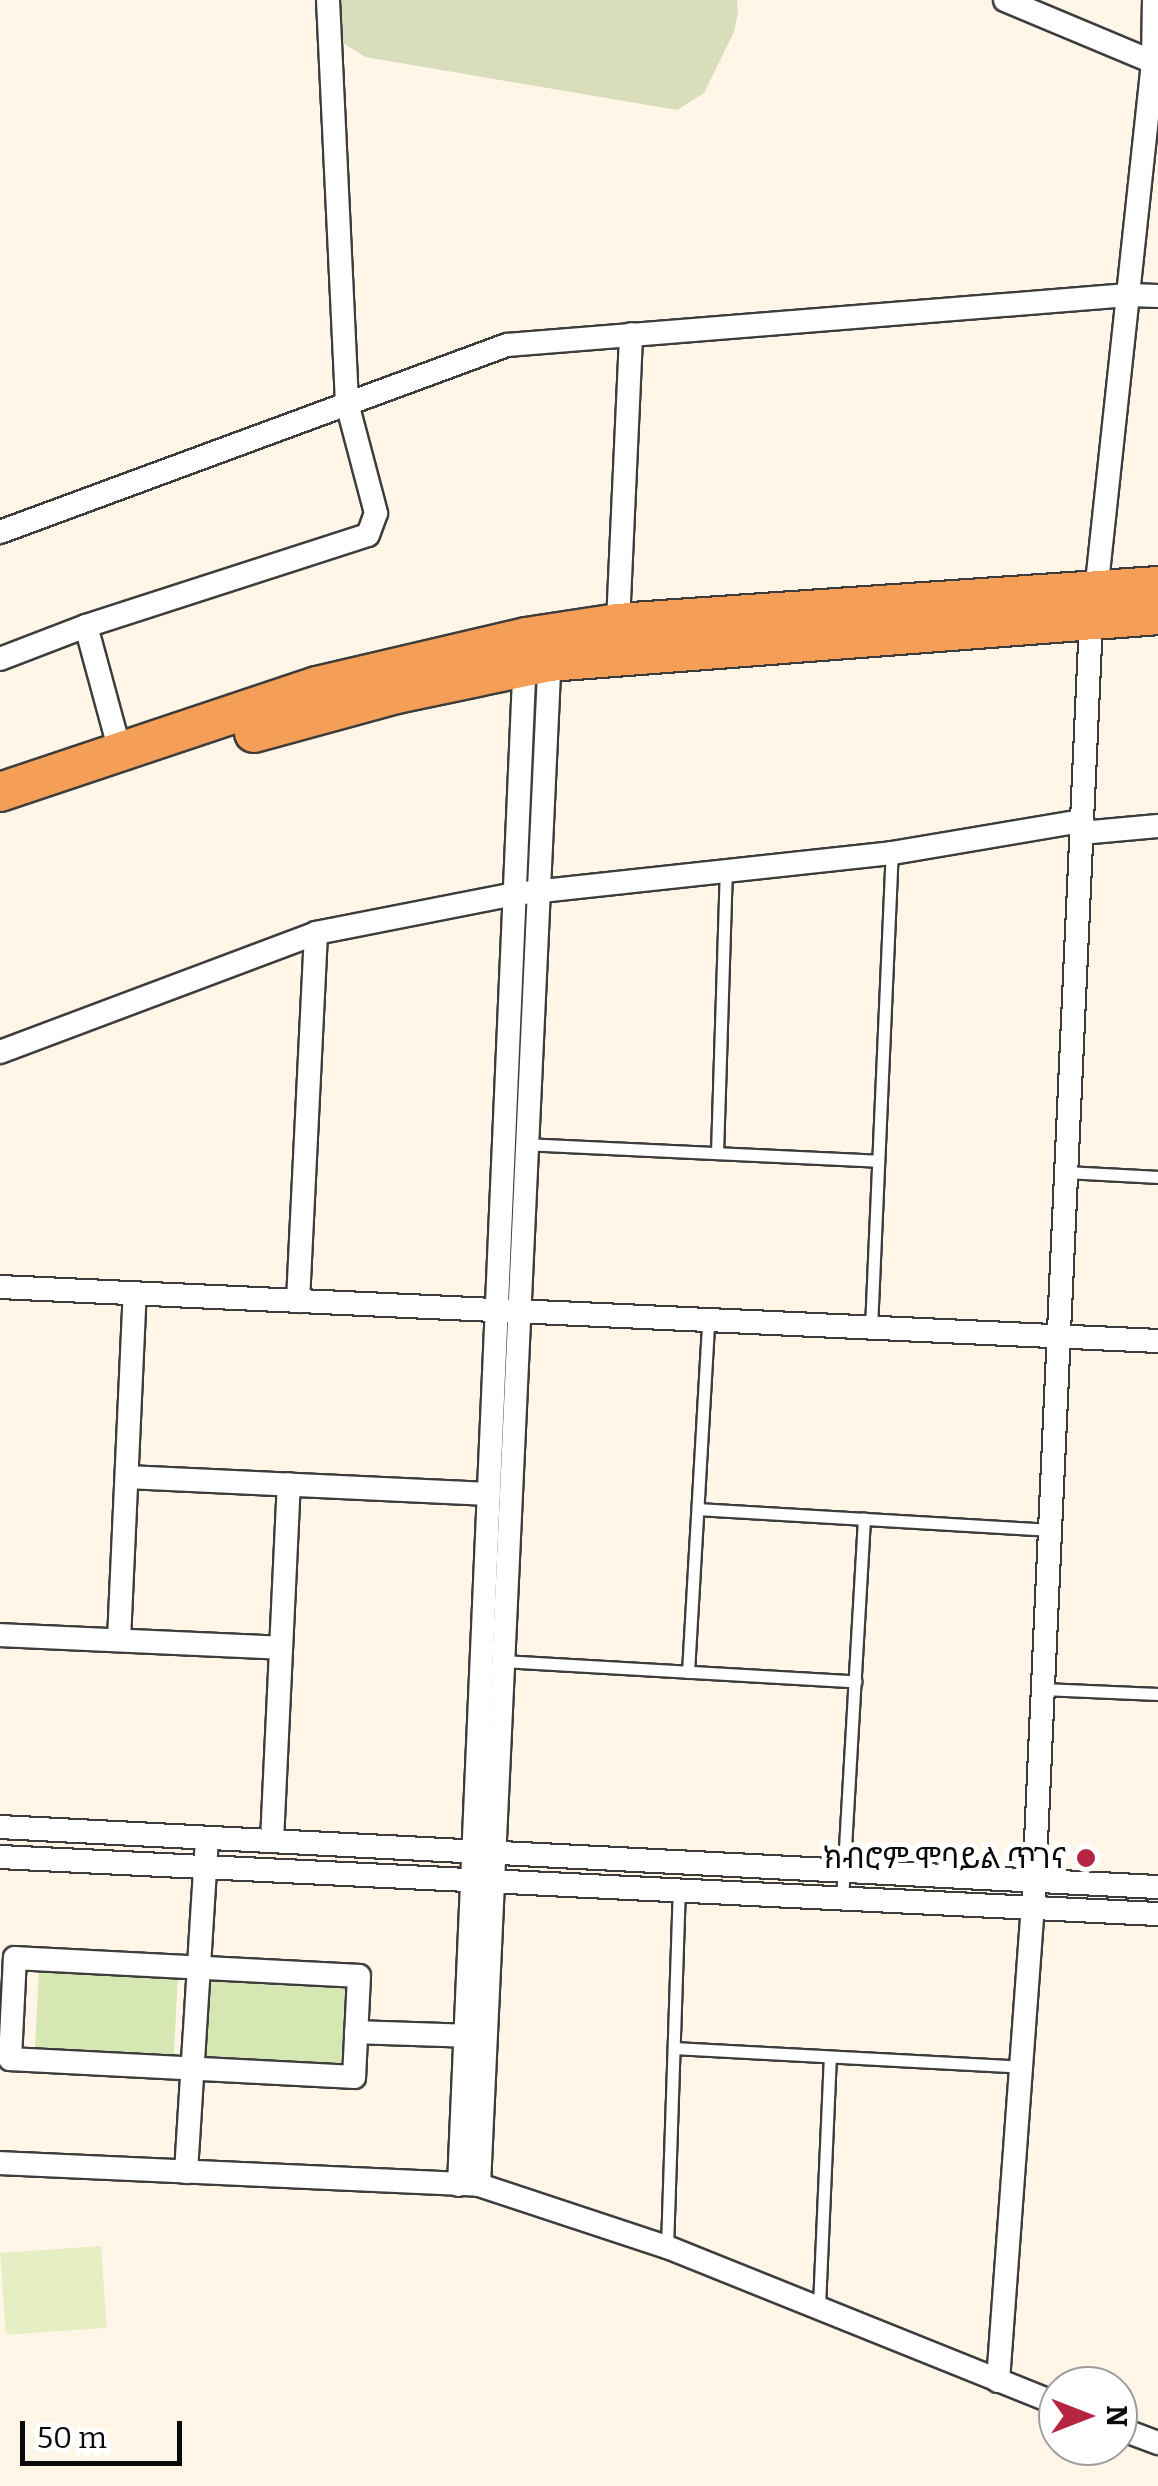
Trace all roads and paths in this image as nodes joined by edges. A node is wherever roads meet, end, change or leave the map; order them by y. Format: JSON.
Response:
{"nodes":[{"id":1,"x":328,"y":0,"type":"edge"},
{"id":2,"x":1005,"y":0,"type":"edge"},
{"id":3,"x":1154,"y":0,"type":"edge"},
{"id":4,"x":1156,"y":63,"type":"edge"},
{"id":5,"x":1128,"y":294,"type":"junction"},
{"id":6,"x":1158,"y":296,"type":"edge"},
{"id":7,"x":631,"y":334,"type":"junction"},
{"id":8,"x":347,"y":403,"type":"junction"},
{"id":9,"x":0,"y":532,"type":"edge"},
{"id":10,"x":1158,"y":586,"type":"edge"},
{"id":11,"x":1094,"y":607,"type":"junction"},
{"id":12,"x":1158,"y":616,"type":"edge"},
{"id":13,"x":618,"y":623,"type":"junction"},
{"id":14,"x":86,"y":626,"type":"junction"},
{"id":15,"x":538,"y":650,"type":"junction"},
{"id":16,"x":0,"y":658,"type":"edge"},
{"id":17,"x":120,"y":751,"type":"junction"},
{"id":18,"x":0,"y":792,"type":"edge"},
{"id":19,"x":0,"y":816,"type":"edge"},
{"id":20,"x":1158,"y":826,"type":"edge"},
{"id":21,"x":1082,"y":827,"type":"junction"},
{"id":22,"x":892,"y":854,"type":"junction"},
{"id":23,"x":726,"y":872,"type":"junction"},
{"id":24,"x":515,"y":894,"type":"junction"},
{"id":25,"x":539,"y":894,"type":"junction"},
{"id":26,"x":316,"y":933,"type":"junction"},
{"id":27,"x":0,"y":1052,"type":"edge"},
{"id":28,"x":516,"y":1143,"type":"junction"},
{"id":29,"x":717,"y":1153,"type":"junction"},
{"id":30,"x":878,"y":1161,"type":"junction"},
{"id":31,"x":1066,"y":1172,"type":"junction"},
{"id":32,"x":1158,"y":1177,"type":"edge"},
{"id":33,"x":0,"y":1286,"type":"edge"},
{"id":34,"x":135,"y":1293,"type":"junction"},
{"id":35,"x":298,"y":1300,"type":"junction"},
{"id":36,"x":508,"y":1310,"type":"junction"},
{"id":37,"x":708,"y":1320,"type":"junction"},
{"id":38,"x":871,"y":1328,"type":"junction"},
{"id":39,"x":1058,"y":1336,"type":"junction"},
{"id":40,"x":1158,"y":1341,"type":"edge"},
{"id":41,"x":126,"y":1476,"type":"junction"},
{"id":42,"x":289,"y":1484,"type":"junction"},
{"id":43,"x":488,"y":1494,"type":"junction"},
{"id":44,"x":698,"y":1509,"type":"junction"},
{"id":45,"x":864,"y":1519,"type":"junction"},
{"id":46,"x":1050,"y":1530,"type":"junction"},
{"id":47,"x":0,"y":1635,"type":"edge"},
{"id":48,"x":119,"y":1640,"type":"junction"},
{"id":49,"x":281,"y":1648,"type":"junction"},
{"id":50,"x":503,"y":1661,"type":"junction"},
{"id":51,"x":688,"y":1672,"type":"junction"},
{"id":52,"x":855,"y":1682,"type":"junction"},
{"id":53,"x":1042,"y":1689,"type":"junction"},
{"id":54,"x":1158,"y":1694,"type":"edge"},
{"id":55,"x":0,"y":1827,"type":"edge"},
{"id":56,"x":207,"y":1838,"type":"junction"},
{"id":57,"x":272,"y":1841,"type":"junction"},
{"id":58,"x":484,"y":1852,"type":"junction"},
{"id":59,"x":0,"y":1856,"type":"edge"},
{"id":60,"x":205,"y":1866,"type":"junction"},
{"id":61,"x":844,"y":1871,"type":"junction"},
{"id":62,"x":482,"y":1880,"type":"junction"},
{"id":63,"x":1034,"y":1880,"type":"junction"},
{"id":64,"x":1158,"y":1887,"type":"edge"},
{"id":65,"x":679,"y":1890,"type":"junction"},
{"id":66,"x":842,"y":1900,"type":"junction"},
{"id":67,"x":1033,"y":1908,"type":"junction"},
{"id":68,"x":1158,"y":1914,"type":"edge"},
{"id":69,"x":199,"y":1968,"type":"junction"},
{"id":70,"x":6,"y":2009,"type":"edge"},
{"id":71,"x":356,"y":2032,"type":"junction"},
{"id":72,"x":476,"y":2036,"type":"junction"},
{"id":73,"x":674,"y":2048,"type":"junction"},
{"id":74,"x":830,"y":2057,"type":"junction"},
{"id":75,"x":1021,"y":2067,"type":"junction"},
{"id":76,"x":192,"y":2068,"type":"junction"},
{"id":77,"x":0,"y":2163,"type":"edge"},
{"id":78,"x":186,"y":2172,"type":"junction"},
{"id":79,"x":469,"y":2185,"type":"junction"},
{"id":80,"x":667,"y":2247,"type":"junction"},
{"id":81,"x":819,"y":2306,"type":"junction"},
{"id":82,"x":998,"y":2381,"type":"junction"},
{"id":83,"x":1038,"y":2396,"type":"edge"}],
"edges":[{"from":1,"to":8,"type":"street"},
{"from":2,"to":4,"type":"street"},
{"from":3,"to":4,"type":"street"},
{"from":4,"to":5,"type":"street"},
{"from":5,"to":6,"type":"street"},
{"from":5,"to":7,"type":"street"},
{"from":5,"to":11,"type":"street"},
{"from":7,"to":8,"type":"street"},
{"from":7,"to":13,"type":"street"},
{"from":8,"to":9,"type":"street"},
{"from":8,"to":14,"type":"street"},
{"from":10,"to":11,"type":"highway"},
{"from":11,"to":12,"type":"highway"},
{"from":11,"to":13,"type":"highway"},
{"from":11,"to":15,"type":"highway"},
{"from":11,"to":21,"type":"street"},
{"from":13,"to":15,"type":"highway"},
{"from":14,"to":16,"type":"street"},
{"from":14,"to":17,"type":"street"},
{"from":15,"to":17,"type":"highway"},
{"from":15,"to":19,"type":"highway"},
{"from":15,"to":24,"type":"street"},
{"from":15,"to":25,"type":"street"},
{"from":17,"to":18,"type":"highway"},
{"from":20,"to":21,"type":"street"},
{"from":21,"to":22,"type":"street"},
{"from":21,"to":31,"type":"street"},
{"from":22,"to":23,"type":"street"},
{"from":22,"to":30,"type":"lane"},
{"from":23,"to":25,"type":"street"},
{"from":23,"to":29,"type":"lane"},
{"from":24,"to":25,"type":"street"},
{"from":24,"to":26,"type":"street"},
{"from":24,"to":28,"type":"street"},
{"from":25,"to":28,"type":"street"},
{"from":26,"to":27,"type":"street"},
{"from":26,"to":35,"type":"street"},
{"from":28,"to":29,"type":"lane"},
{"from":28,"to":36,"type":"street"},
{"from":29,"to":30,"type":"lane"},
{"from":30,"to":38,"type":"lane"},
{"from":31,"to":32,"type":"lane"},
{"from":31,"to":39,"type":"street"},
{"from":33,"to":34,"type":"street"},
{"from":34,"to":35,"type":"street"},
{"from":34,"to":41,"type":"street"},
{"from":35,"to":36,"type":"street"},
{"from":36,"to":37,"type":"street"},
{"from":36,"to":43,"type":"street"},
{"from":36,"to":50,"type":"street"},
{"from":37,"to":38,"type":"street"},
{"from":37,"to":44,"type":"lane"},
{"from":38,"to":39,"type":"street"},
{"from":39,"to":40,"type":"street"},
{"from":39,"to":46,"type":"street"},
{"from":41,"to":42,"type":"street"},
{"from":41,"to":48,"type":"street"},
{"from":42,"to":43,"type":"street"},
{"from":42,"to":49,"type":"street"},
{"from":43,"to":58,"type":"street"},
{"from":44,"to":45,"type":"lane"},
{"from":44,"to":51,"type":"lane"},
{"from":45,"to":46,"type":"lane"},
{"from":45,"to":52,"type":"lane"},
{"from":46,"to":53,"type":"street"},
{"from":47,"to":48,"type":"street"},
{"from":48,"to":49,"type":"street"},
{"from":49,"to":57,"type":"street"},
{"from":50,"to":51,"type":"lane"},
{"from":50,"to":58,"type":"street"},
{"from":51,"to":52,"type":"lane"},
{"from":52,"to":61,"type":"lane"},
{"from":53,"to":54,"type":"lane"},
{"from":53,"to":63,"type":"street"},
{"from":55,"to":56,"type":"street"},
{"from":56,"to":57,"type":"street"},
{"from":56,"to":60,"type":"street"},
{"from":57,"to":58,"type":"street"},
{"from":58,"to":61,"type":"street"},
{"from":58,"to":62,"type":"street"},
{"from":59,"to":60,"type":"street"},
{"from":60,"to":62,"type":"street"},
{"from":60,"to":69,"type":"street"},
{"from":61,"to":63,"type":"street"},
{"from":61,"to":66,"type":"lane"},
{"from":62,"to":65,"type":"street"},
{"from":62,"to":72,"type":"street"},
{"from":63,"to":64,"type":"street"},
{"from":63,"to":67,"type":"street"},
{"from":65,"to":66,"type":"street"},
{"from":65,"to":73,"type":"lane"},
{"from":66,"to":67,"type":"street"},
{"from":67,"to":68,"type":"street"},
{"from":67,"to":75,"type":"street"},
{"from":69,"to":70,"type":"street"},
{"from":69,"to":71,"type":"street"},
{"from":69,"to":76,"type":"street"},
{"from":70,"to":76,"type":"street"},
{"from":71,"to":72,"type":"street"},
{"from":71,"to":76,"type":"street"},
{"from":72,"to":79,"type":"street"},
{"from":73,"to":74,"type":"lane"},
{"from":73,"to":80,"type":"lane"},
{"from":74,"to":75,"type":"lane"},
{"from":74,"to":81,"type":"lane"},
{"from":75,"to":82,"type":"street"},
{"from":76,"to":78,"type":"street"},
{"from":77,"to":78,"type":"street"},
{"from":78,"to":79,"type":"street"},
{"from":79,"to":80,"type":"street"},
{"from":80,"to":81,"type":"street"},
{"from":81,"to":82,"type":"street"},
{"from":82,"to":83,"type":"street"}]}
